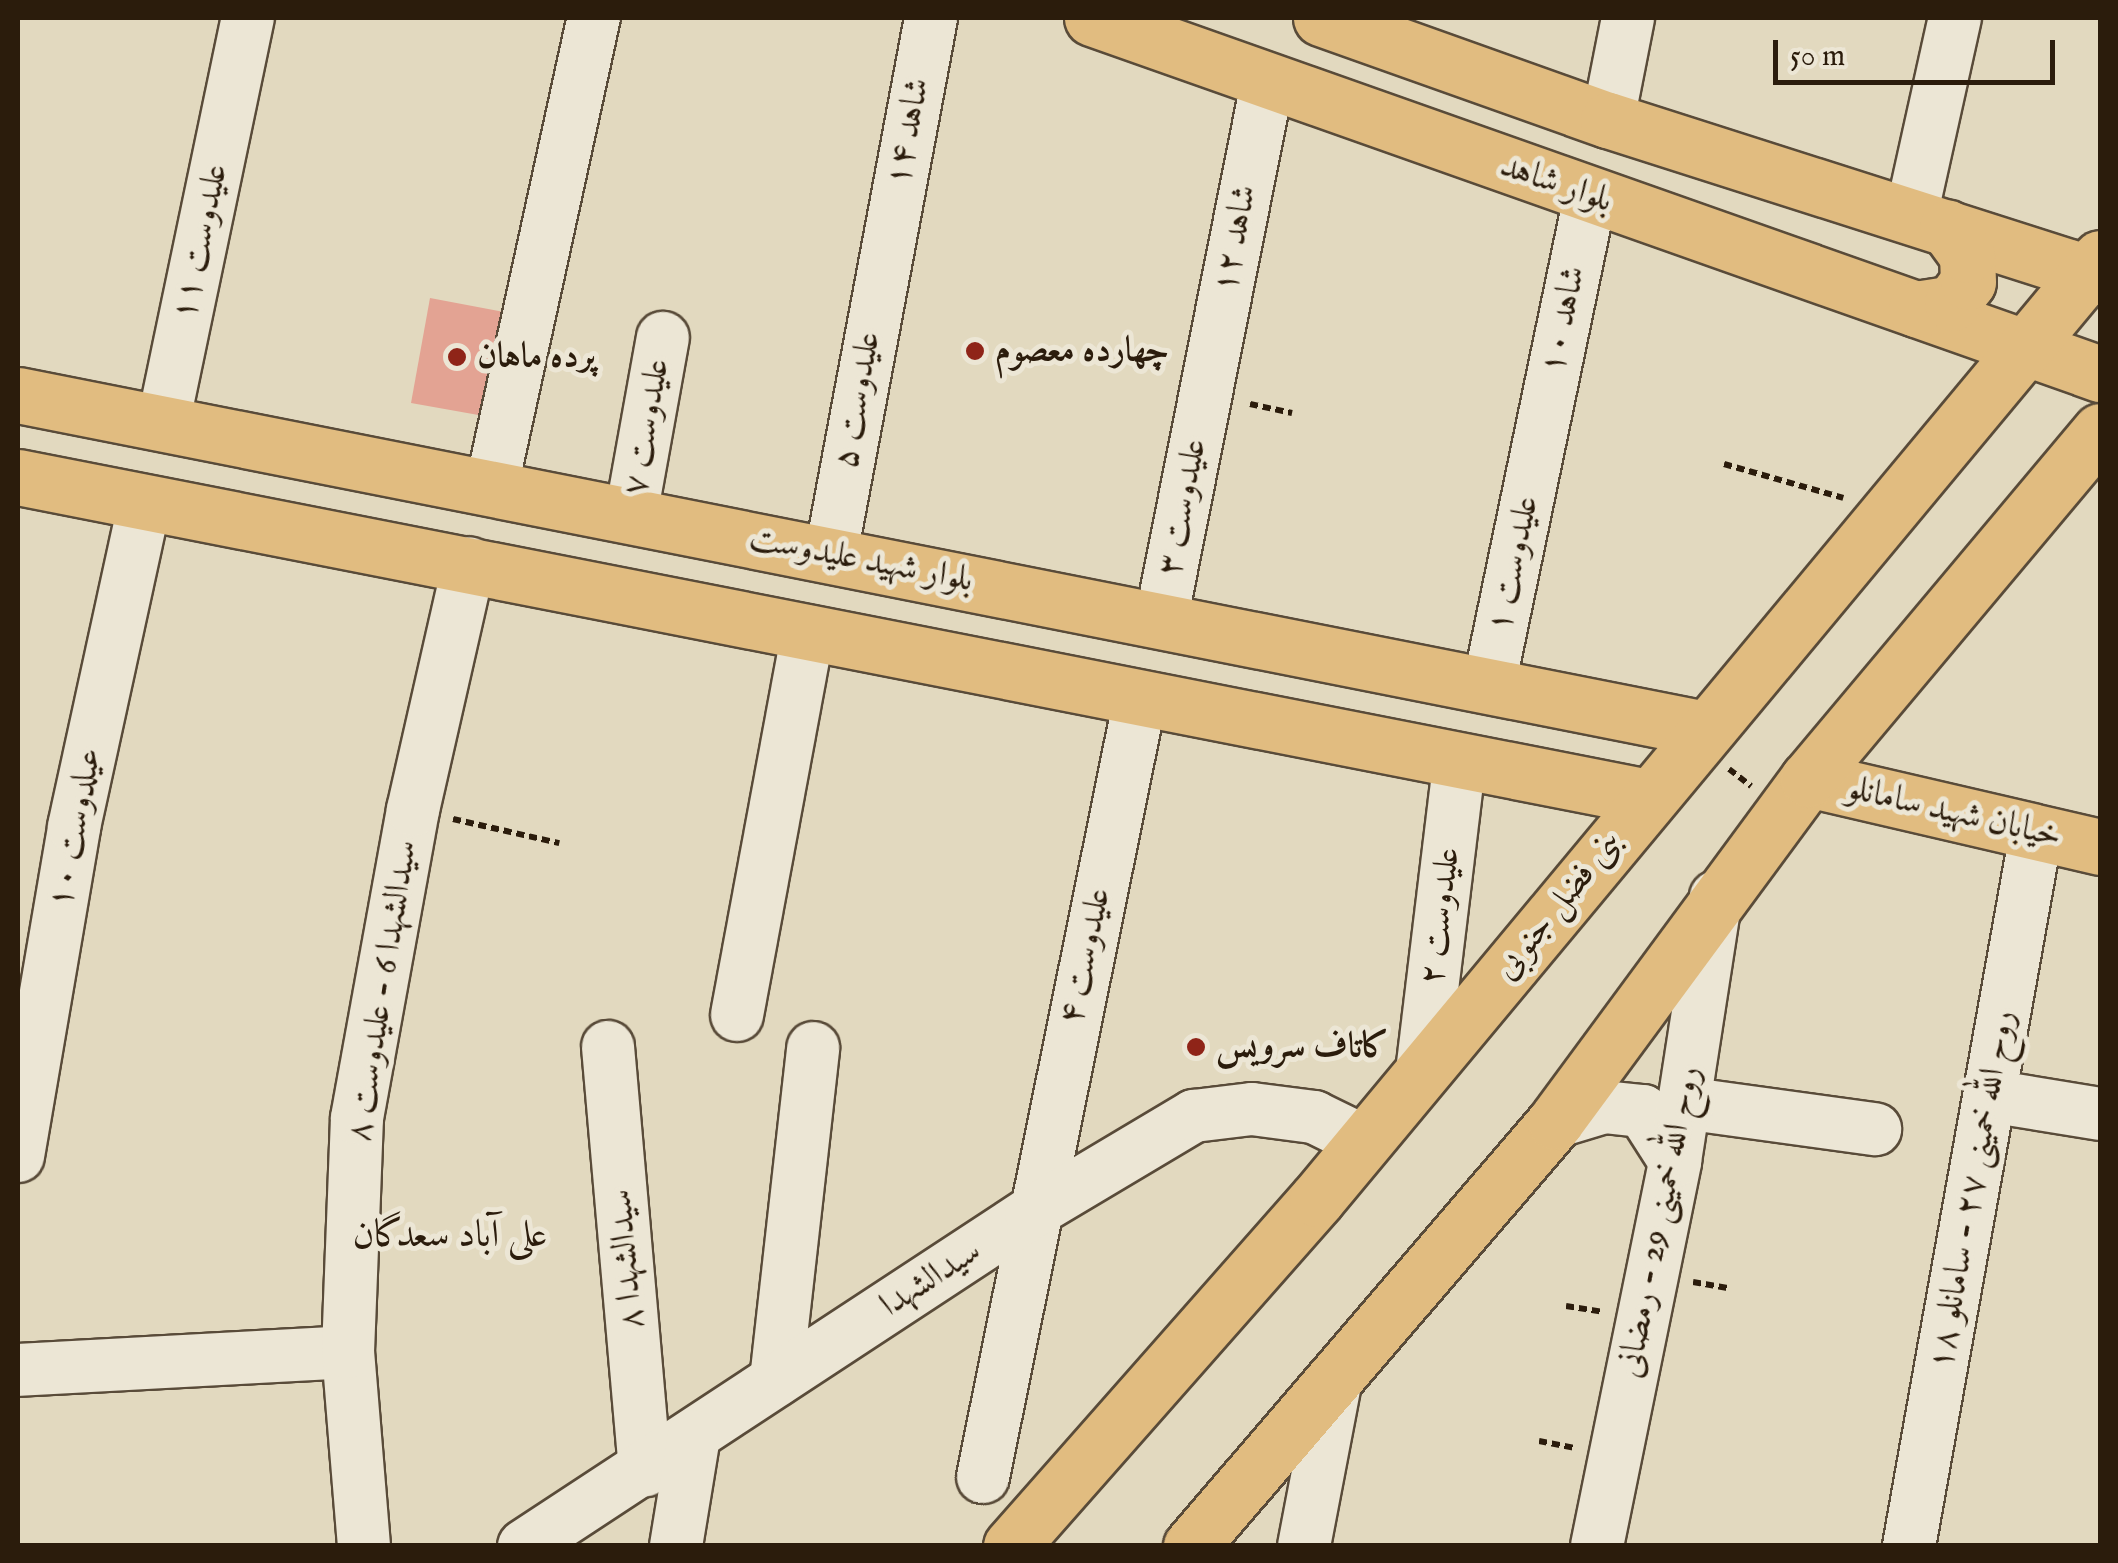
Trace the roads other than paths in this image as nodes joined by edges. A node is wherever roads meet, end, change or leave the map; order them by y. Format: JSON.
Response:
{"nodes":[{"id":1,"x":594,"y":18,"type":"edge"},
{"id":2,"x":932,"y":18,"type":"edge"},
{"id":3,"x":1092,"y":18,"type":"edge"},
{"id":4,"x":1321,"y":18,"type":"edge"},
{"id":5,"x":1628,"y":18,"type":"edge"},
{"id":6,"x":1955,"y":18,"type":"edge"},
{"id":7,"x":243,"y":39,"type":"edge"},
{"id":8,"x":1267,"y":84,"type":"junction"},
{"id":9,"x":1608,"y":120,"type":"junction"},
{"id":10,"x":1590,"y":196,"type":"junction"},
{"id":11,"x":1929,"y":221,"type":"junction"},
{"id":12,"x":886,"y":246,"type":"joint"},
{"id":13,"x":2096,"y":269,"type":"edge"},
{"id":14,"x":1916,"y":309,"type":"junction"},
{"id":15,"x":663,"y":338,"type":"dead end"},
{"id":16,"x":2022,"y":342,"type":"junction"},
{"id":17,"x":2100,"y":374,"type":"edge"},
{"id":18,"x":1204,"y":394,"type":"joint"},
{"id":19,"x":18,"y":395,"type":"edge"},
{"id":20,"x":163,"y":424,"type":"junction"},
{"id":21,"x":2100,"y":431,"type":"edge"},
{"id":22,"x":1539,"y":444,"type":"joint"},
{"id":23,"x":18,"y":478,"type":"edge"},
{"id":24,"x":492,"y":489,"type":"junction"},
{"id":25,"x":145,"y":502,"type":"junction"},
{"id":26,"x":631,"y":515,"type":"junction"},
{"id":27,"x":830,"y":554,"type":"junction"},
{"id":28,"x":469,"y":563,"type":"junction"},
{"id":29,"x":1161,"y":620,"type":"junction"},
{"id":30,"x":808,"y":632,"type":"junction"},
{"id":31,"x":1489,"y":685,"type":"junction"},
{"id":32,"x":1140,"y":698,"type":"junction"},
{"id":33,"x":1567,"y":702,"type":"junction"},
{"id":34,"x":1699,"y":735,"type":"junction"},
{"id":35,"x":1460,"y":760,"type":"junction"},
{"id":36,"x":1547,"y":778,"type":"junction"},
{"id":37,"x":1796,"y":795,"type":"junction"},
{"id":38,"x":1648,"y":797,"type":"junction"},
{"id":39,"x":2036,"y":834,"type":"junction"},
{"id":40,"x":2100,"y":847,"type":"edge"},
{"id":41,"x":1716,"y":898,"type":"junction"},
{"id":42,"x":738,"y":1015,"type":"dead end"},
{"id":43,"x":608,"y":1047,"type":"dead end"},
{"id":44,"x":813,"y":1048,"type":"dead end"},
{"id":45,"x":1422,"y":1072,"type":"junction"},
{"id":46,"x":1990,"y":1096,"type":"junction"},
{"id":47,"x":1684,"y":1103,"type":"junction"},
{"id":48,"x":2100,"y":1114,"type":"edge"},
{"id":49,"x":1555,"y":1122,"type":"junction"},
{"id":50,"x":1874,"y":1129,"type":"dead end"},
{"id":51,"x":1364,"y":1142,"type":"junction"},
{"id":52,"x":18,"y":1156,"type":"edge"},
{"id":53,"x":1675,"y":1162,"type":"junction"},
{"id":54,"x":1031,"y":1213,"type":"junction"},
{"id":55,"x":348,"y":1352,"type":"junction"},
{"id":56,"x":18,"y":1370,"type":"edge"},
{"id":57,"x":1336,"y":1378,"type":"junction"},
{"id":58,"x":776,"y":1380,"type":"junction"},
{"id":59,"x":694,"y":1436,"type":"junction"},
{"id":60,"x":645,"y":1470,"type":"junction"},
{"id":61,"x":983,"y":1477,"type":"dead end"},
{"id":62,"x":364,"y":1546,"type":"edge"},
{"id":63,"x":524,"y":1546,"type":"edge"},
{"id":64,"x":676,"y":1546,"type":"edge"},
{"id":65,"x":1010,"y":1546,"type":"edge"},
{"id":66,"x":1190,"y":1546,"type":"edge"},
{"id":67,"x":1304,"y":1546,"type":"edge"},
{"id":68,"x":1597,"y":1546,"type":"edge"},
{"id":69,"x":1909,"y":1546,"type":"edge"}],
"edges":[{"from":1,"to":24,"type":"street"},
{"from":2,"to":12,"type":"street","name":"شاهد ۱۴"},
{"from":3,"to":8,"type":"main road","name":"بلوار شاهد"},
{"from":4,"to":9,"type":"main road"},
{"from":5,"to":9,"type":"street"},
{"from":6,"to":11,"type":"street"},
{"from":7,"to":20,"type":"street","name":"علیدوست ۱۱"},
{"from":8,"to":10,"type":"main road","name":"بلوار شاهد"},
{"from":8,"to":18,"type":"street","name":"شاهد ۱۲"},
{"from":9,"to":11,"type":"main road"},
{"from":10,"to":14,"type":"main road","name":"بلوار شاهد"},
{"from":10,"to":22,"type":"street","name":"شاهد ۱۰"},
{"from":11,"to":13,"type":"main road"},
{"from":11,"to":14,"type":"main road"},
{"from":12,"to":27,"type":"street","name":"علیدوست ۵"},
{"from":13,"to":16,"type":"main road","name":"بنی فضل جنوبی"},
{"from":14,"to":16,"type":"main road","name":"بلوار شاهد"},
{"from":15,"to":26,"type":"street","name":"علیدوست ۷"},
{"from":16,"to":17,"type":"main road","name":"بلوار شاهد"},
{"from":16,"to":34,"type":"main road","name":"بنی فضل جنوبی"},
{"from":18,"to":29,"type":"street","name":"علیدوست ۳"},
{"from":19,"to":20,"type":"main road","name":"بلوار شهید علیدوست"},
{"from":20,"to":24,"type":"main road","name":"بلوار شهید علیدوست"},
{"from":21,"to":37,"type":"main road"},
{"from":22,"to":31,"type":"street","name":"علیدوست ۱"},
{"from":23,"to":25,"type":"main road"},
{"from":24,"to":26,"type":"main road","name":"بلوار شهید علیدوست"},
{"from":25,"to":28,"type":"main road"},
{"from":25,"to":52,"type":"street","name":"عیلدوست ۱۰"},
{"from":26,"to":27,"type":"main road","name":"بلوار شهید علیدوست"},
{"from":27,"to":29,"type":"main road","name":"بلوار شهید علیدوست"},
{"from":28,"to":30,"type":"main road"},
{"from":28,"to":55,"type":"street","name":"سیدالشهدا 6 - علیدوست ۸"},
{"from":29,"to":31,"type":"main road","name":"بلوار شهید علیدوست"},
{"from":30,"to":32,"type":"main road"},
{"from":30,"to":42,"type":"street"},
{"from":31,"to":33,"type":"main road","name":"بلوار شهید علیدوست"},
{"from":32,"to":35,"type":"main road"},
{"from":32,"to":54,"type":"street","name":"علیدوست ۴"},
{"from":33,"to":34,"type":"main road","name":"بلوار شهید علیدوست"},
{"from":33,"to":36,"type":"main road"},
{"from":34,"to":38,"type":"main road","name":"بنی فضل جنوبی"},
{"from":35,"to":36,"type":"main road"},
{"from":35,"to":45,"type":"street","name":"علیدوست ۲"},
{"from":36,"to":38,"type":"main road"},
{"from":37,"to":39,"type":"main road","name":"خیابان شهید سامانلو"},
{"from":37,"to":41,"type":"main road"},
{"from":38,"to":45,"type":"main road","name":"بنی فضل جنوبی"},
{"from":39,"to":40,"type":"main road","name":"خیابان شهید سامانلو"},
{"from":39,"to":46,"type":"street","name":"روح الله خمینی ۲۷ - سامانلو ۱۸"},
{"from":41,"to":47,"type":"street","name":"روح الله خمینی 29 - رمضانی"},
{"from":41,"to":49,"type":"main road"},
{"from":43,"to":60,"type":"street","name":"سیدالشهدا ۸"},
{"from":44,"to":58,"type":"street"},
{"from":45,"to":51,"type":"main road","name":"بنی فضل جنوبی"},
{"from":46,"to":48,"type":"street"},
{"from":46,"to":69,"type":"street","name":"روح الله خمینی ۲۷ - سامانلو ۱۸"},
{"from":47,"to":50,"type":"street"},
{"from":47,"to":53,"type":"street","name":"روح الله خمینی 29 - رمضانی"},
{"from":49,"to":53,"type":"street"},
{"from":49,"to":57,"type":"main road"},
{"from":51,"to":54,"type":"street","name":"سیدالشهدا"},
{"from":51,"to":65,"type":"main road","name":"بنی فضل جنوبی"},
{"from":53,"to":68,"type":"street","name":"روح الله خمینی 29 - رمضانی"},
{"from":54,"to":58,"type":"street","name":"سیدالشهدا"},
{"from":54,"to":61,"type":"street","name":"علیدوست ۴"},
{"from":55,"to":56,"type":"street"},
{"from":55,"to":62,"type":"street","name":"سیدالشهدا 6 - علیدوست ۸"},
{"from":57,"to":66,"type":"main road"},
{"from":57,"to":67,"type":"street"},
{"from":58,"to":59,"type":"street","name":"سیدالشهدا"},
{"from":59,"to":60,"type":"street","name":"سیدالشهدا"},
{"from":59,"to":64,"type":"street"},
{"from":60,"to":63,"type":"street","name":"سیدالشهدا"}]}
